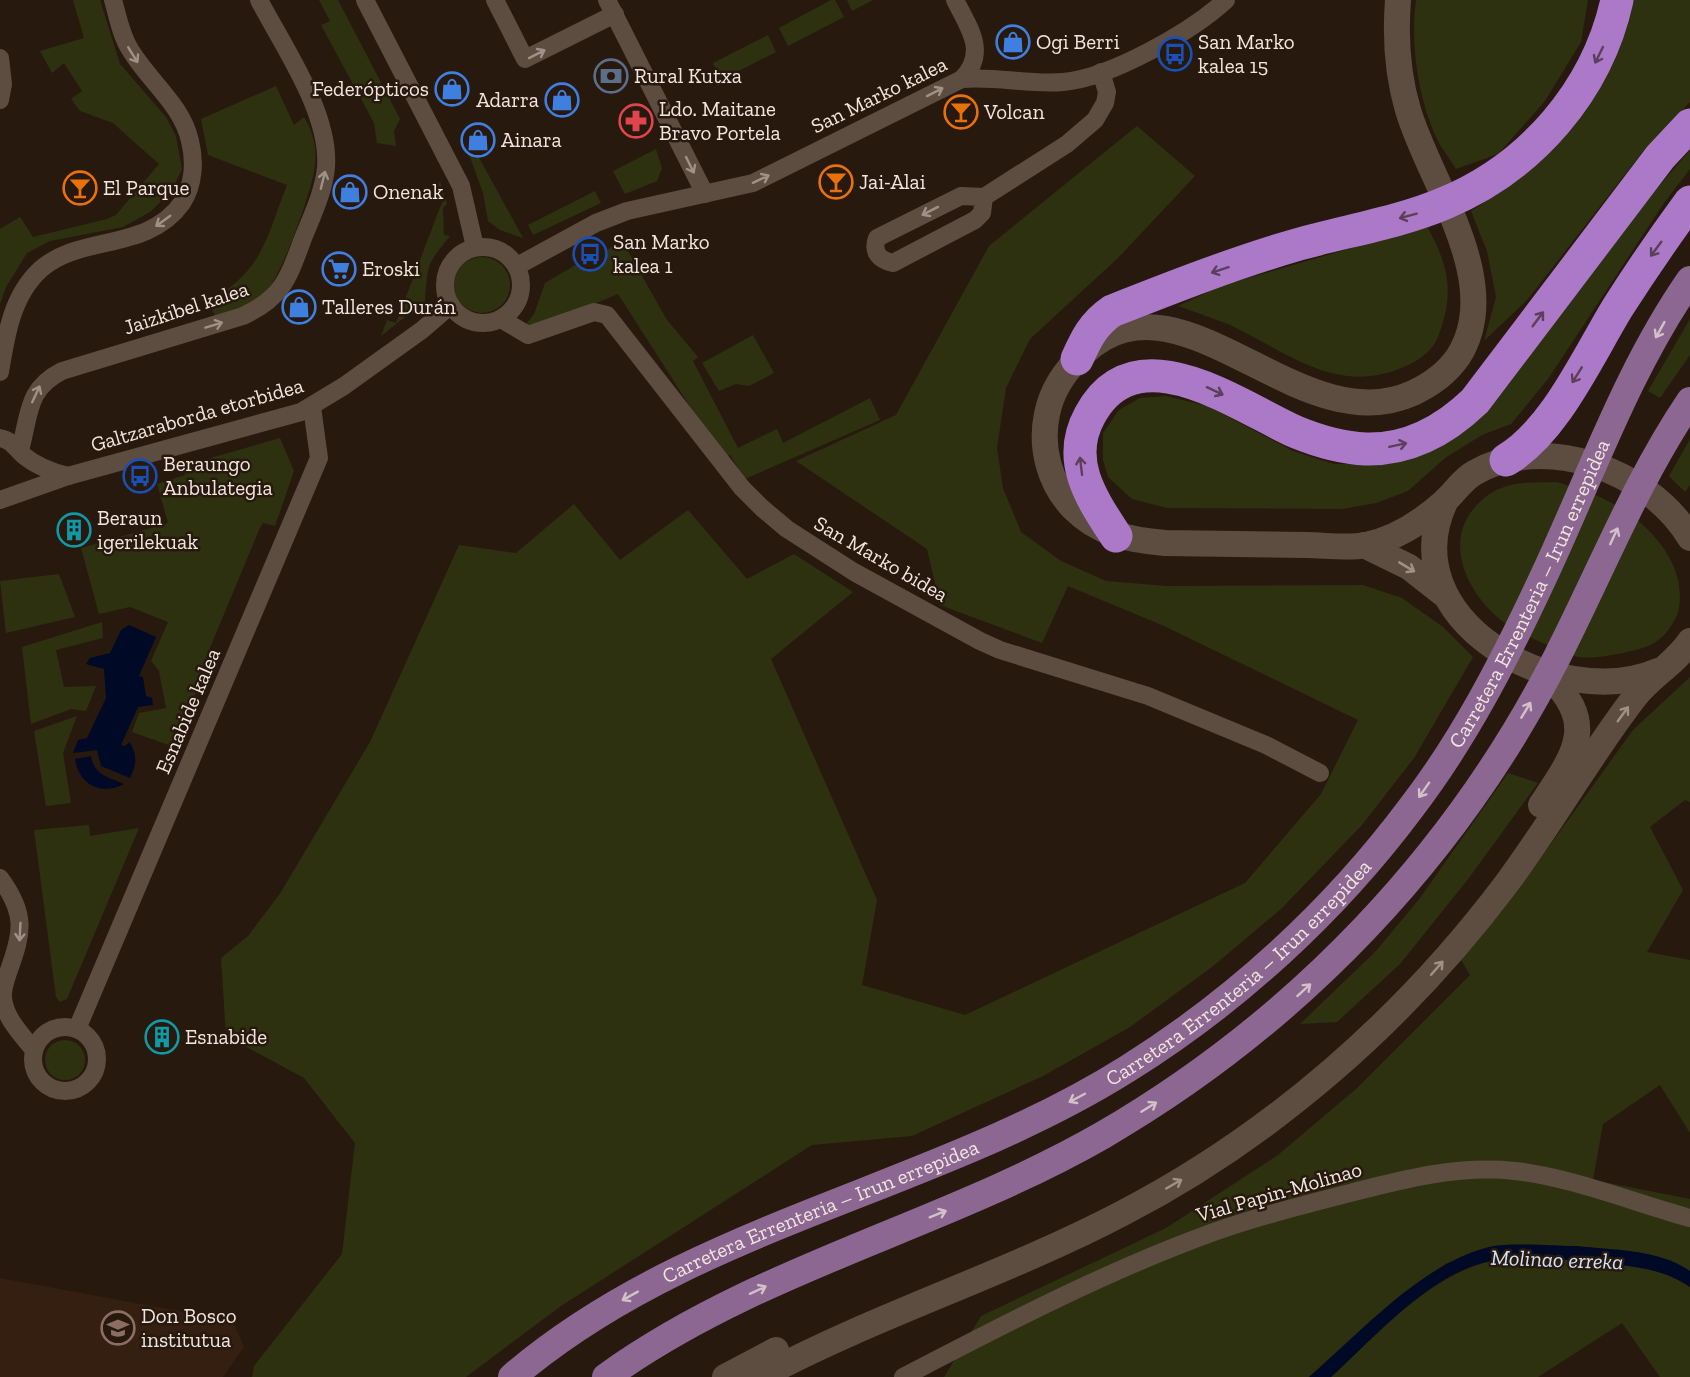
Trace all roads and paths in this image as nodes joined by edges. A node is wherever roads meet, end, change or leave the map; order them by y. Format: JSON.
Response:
{"nodes":[{"id":1,"x":113,"y":0,"type":"edge"},
{"id":2,"x":259,"y":0,"type":"edge"},
{"id":3,"x":365,"y":0,"type":"edge"},
{"id":4,"x":495,"y":0,"type":"edge"},
{"id":5,"x":955,"y":0,"type":"edge"},
{"id":6,"x":1226,"y":0,"type":"edge"},
{"id":7,"x":1398,"y":0,"type":"edge"},
{"id":8,"x":1617,"y":0,"type":"edge"},
{"id":9,"x":611,"y":7,"type":"edge"},
{"id":10,"x":976,"y":40,"type":"junction"},
{"id":11,"x":0,"y":58,"type":"edge"},
{"id":12,"x":1101,"y":72,"type":"junction"},
{"id":13,"x":962,"y":79,"type":"junction"},
{"id":14,"x":1026,"y":80,"type":"junction"},
{"id":15,"x":0,"y":100,"type":"edge"},
{"id":16,"x":1690,"y":125,"type":"edge"},
{"id":17,"x":705,"y":195,"type":"junction"},
{"id":18,"x":984,"y":197,"type":"junction"},
{"id":19,"x":1690,"y":201,"type":"edge"},
{"id":20,"x":475,"y":247,"type":"junction"},
{"id":21,"x":517,"y":266,"type":"junction"},
{"id":22,"x":1690,"y":280,"type":"edge"},
{"id":23,"x":451,"y":305,"type":"junction"},
{"id":24,"x":501,"y":319,"type":"junction"},
{"id":25,"x":1077,"y":359,"type":"junction"},
{"id":26,"x":0,"y":372,"type":"edge"},
{"id":27,"x":1687,"y":406,"type":"edge"},
{"id":28,"x":312,"y":407,"type":"junction"},
{"id":29,"x":0,"y":438,"type":"edge"},
{"id":30,"x":21,"y":452,"type":"junction"},
{"id":31,"x":1506,"y":460,"type":"junction"},
{"id":32,"x":68,"y":476,"type":"junction"},
{"id":33,"x":5,"y":498,"type":"edge"},
{"id":34,"x":1446,"y":500,"type":"junction"},
{"id":35,"x":1116,"y":536,"type":"junction"},
{"id":36,"x":1690,"y":538,"type":"edge"},
{"id":37,"x":1364,"y":545,"type":"junction"},
{"id":38,"x":1446,"y":596,"type":"junction"},
{"id":39,"x":1683,"y":651,"type":"edge"},
{"id":40,"x":1545,"y":673,"type":"junction"},
{"id":41,"x":1576,"y":767,"type":"junction"},
{"id":42,"x":1320,"y":773,"type":"dead end"},
{"id":43,"x":0,"y":879,"type":"edge"},
{"id":44,"x":77,"y":1029,"type":"junction"},
{"id":45,"x":34,"y":1050,"type":"junction"},
{"id":46,"x":1690,"y":1218,"type":"edge"},
{"id":47,"x":512,"y":1377,"type":"edge"},
{"id":48,"x":606,"y":1377,"type":"edge"},
{"id":49,"x":725,"y":1377,"type":"edge"},
{"id":50,"x":760,"y":1377,"type":"edge"},
{"id":51,"x":903,"y":1377,"type":"edge"}],
"edges":[{"from":1,"to":26,"type":"street","one_way":true},
{"from":30,"to":2,"type":"street","name":"Jaizkibel kalea","one_way":true},
{"from":3,"to":20,"type":"street"},
{"from":4,"to":9,"type":"street","one_way":true},
{"from":5,"to":10,"type":"street"},
{"from":6,"to":12,"type":"street","name":"San Marko kalea"},
{"from":7,"to":25,"type":"street"},
{"from":8,"to":25,"type":"highway","one_way":true},
{"from":9,"to":17,"type":"street","one_way":true},
{"from":10,"to":13,"type":"street"},
{"from":10,"to":14,"type":"street"},
{"from":11,"to":15,"type":"street"},
{"from":12,"to":14,"type":"street","name":"San Marko kalea"},
{"from":12,"to":18,"type":"street"},
{"from":13,"to":14,"type":"street","name":"San Marko kalea"},
{"from":17,"to":13,"type":"street","name":"San Marko kalea","one_way":true},
{"from":35,"to":16,"type":"highway","one_way":true},
{"from":17,"to":21,"type":"street","name":"San Marko kalea"},
{"from":18,"to":18,"type":"street","one_way":true},
{"from":19,"to":31,"type":"highway","one_way":true},
{"from":20,"to":21,"type":"street"},
{"from":20,"to":23,"type":"street"},
{"from":21,"to":24,"type":"street"},
{"from":22,"to":47,"type":"main road","name":"Carretera Errenteria – Irun errepidea","one_way":true},
{"from":23,"to":24,"type":"street"},
{"from":23,"to":28,"type":"street","name":"Galtzaraborda etorbidea"},
{"from":24,"to":42,"type":"street","name":"San Marko bidea"},
{"from":25,"to":35,"type":"street"},
{"from":48,"to":27,"type":"main road","one_way":true},
{"from":28,"to":32,"type":"street","name":"Galtzaraborda etorbidea"},
{"from":28,"to":44,"type":"street","name":"Esnabide kalea"},
{"from":29,"to":30,"type":"street"},
{"from":30,"to":32,"type":"street"},
{"from":30,"to":33,"type":"street","name":"Galtzaraborda etorbidea"},
{"from":31,"to":34,"type":"street"},
{"from":31,"to":36,"type":"street"},
{"from":32,"to":33,"type":"street","name":"Galtzaraborda etorbidea"},
{"from":34,"to":37,"type":"street"},
{"from":34,"to":38,"type":"street"},
{"from":35,"to":37,"type":"street"},
{"from":37,"to":38,"type":"street","one_way":true},
{"from":38,"to":40,"type":"street"},
{"from":39,"to":40,"type":"street"},
{"from":41,"to":39,"type":"street","one_way":true},
{"from":40,"to":41,"type":"street"},
{"from":41,"to":49,"type":"street"},
{"from":50,"to":41,"type":"street","one_way":true},
{"from":43,"to":45,"type":"street","one_way":true},
{"from":44,"to":45,"type":"street"},
{"from":44,"to":45,"type":"street"},
{"from":46,"to":51,"type":"street","name":"Vial Papin-Molinao"}]}
